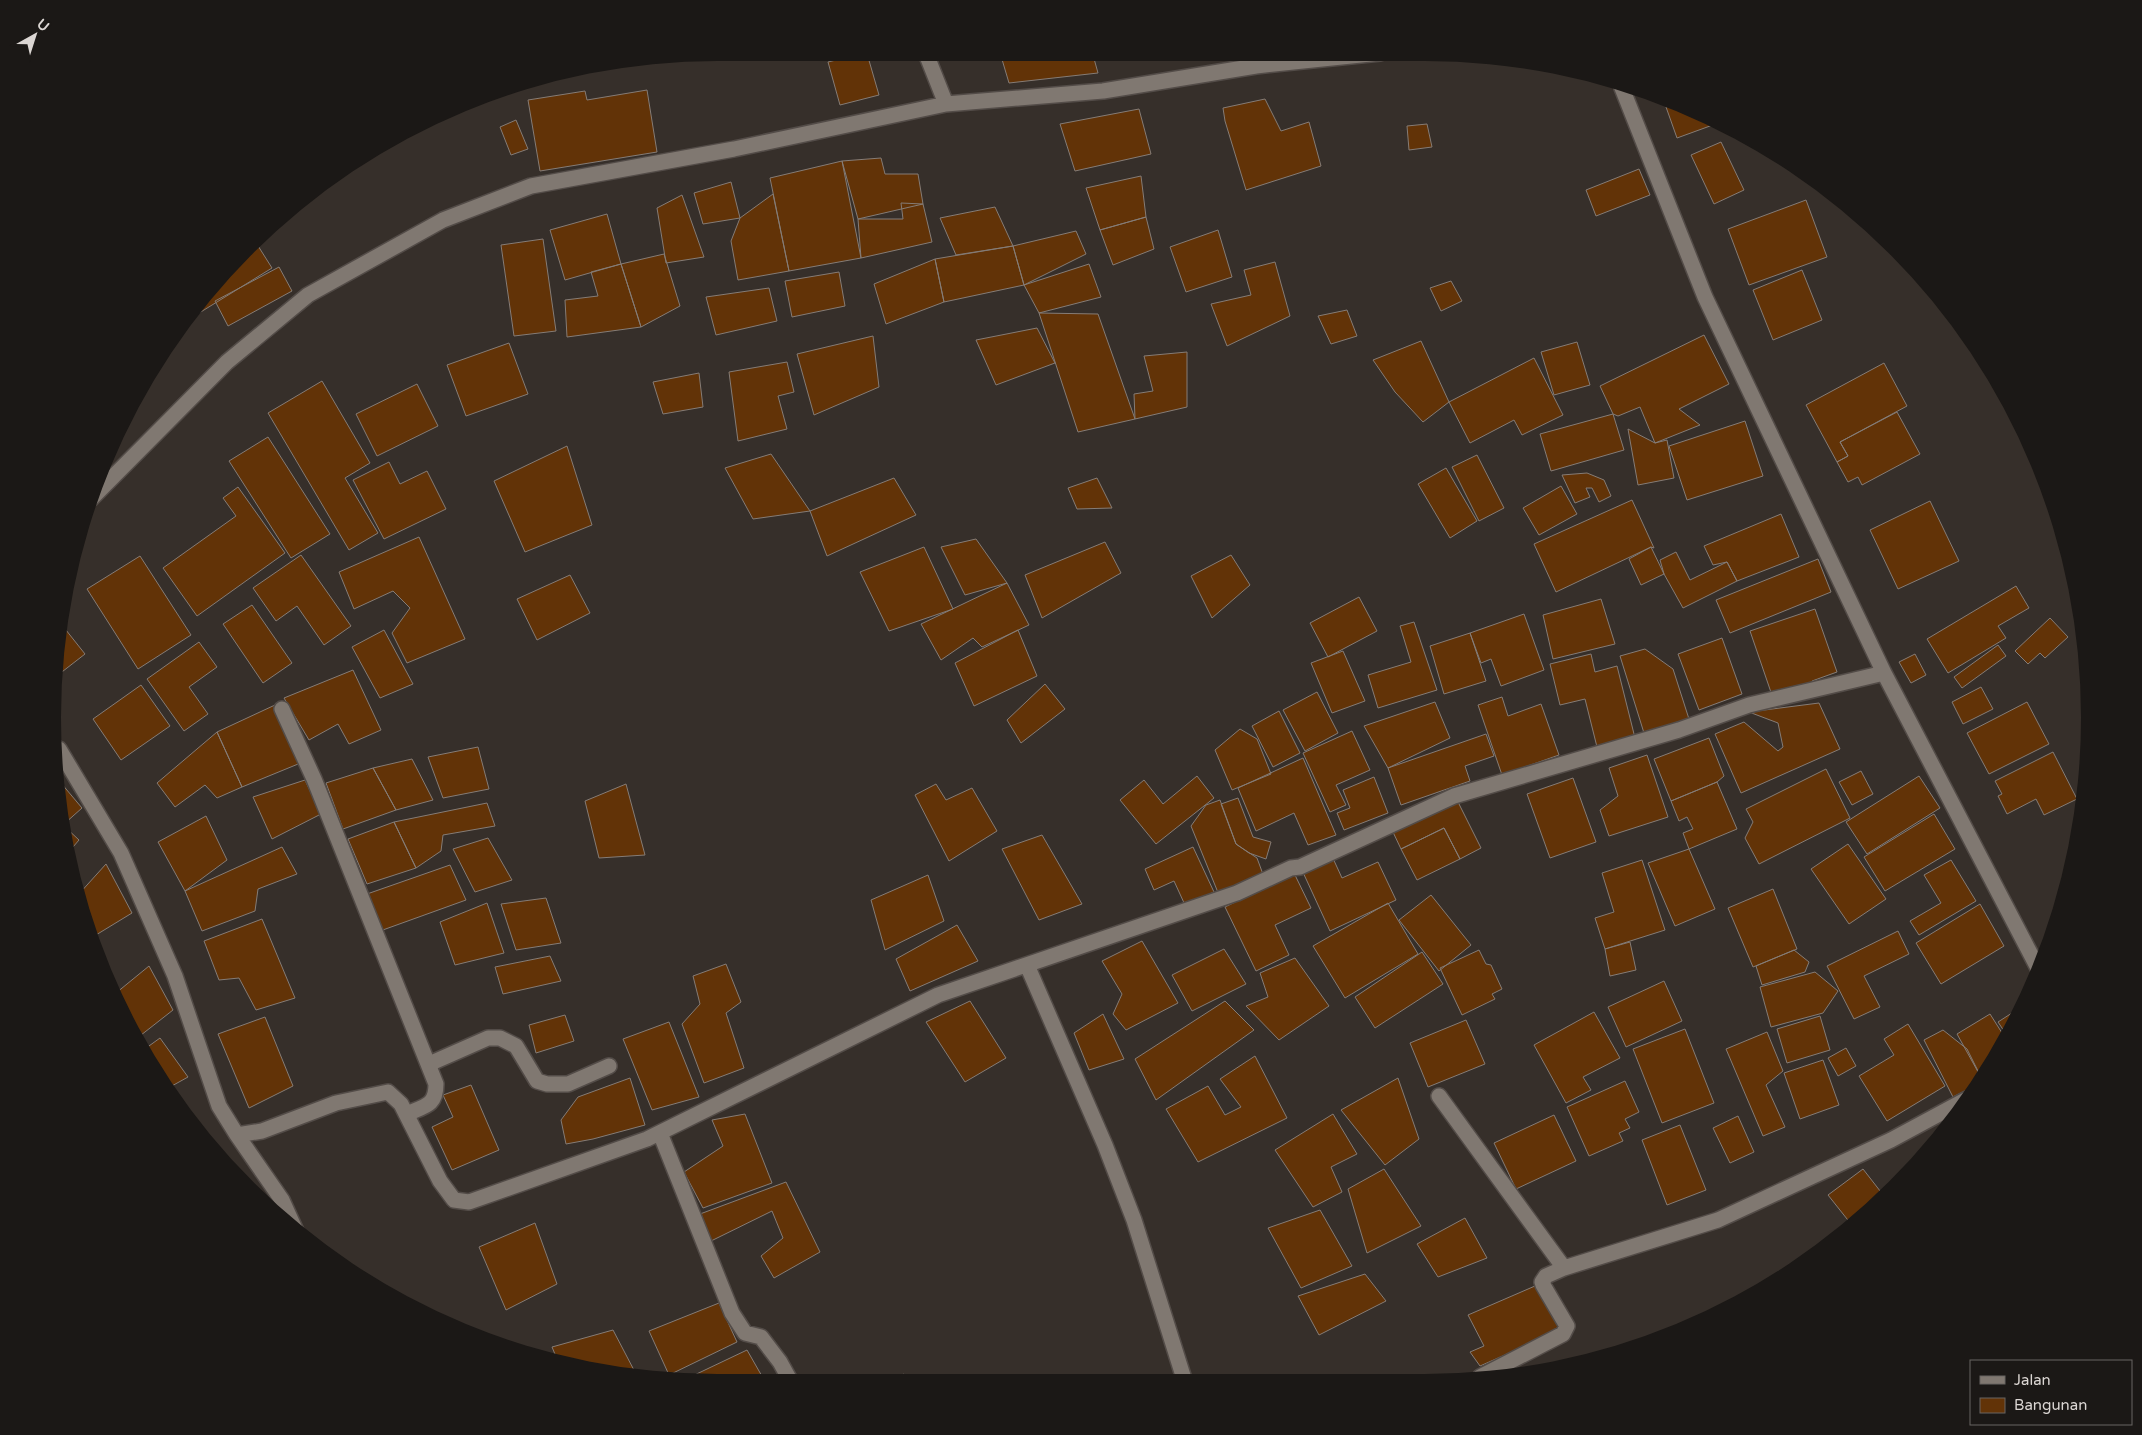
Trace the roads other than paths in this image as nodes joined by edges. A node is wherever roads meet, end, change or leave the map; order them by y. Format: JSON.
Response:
{"nodes":[{"id":1,"x":929,"y":61,"type":"edge"},
{"id":2,"x":1304,"y":61,"type":"edge"},
{"id":3,"x":1624,"y":93,"type":"edge"},
{"id":4,"x":946,"y":104,"type":"junction"},
{"id":5,"x":104,"y":486,"type":"edge"},
{"id":6,"x":1884,"y":673,"type":"junction"},
{"id":7,"x":282,"y":709,"type":"dead end"},
{"id":8,"x":63,"y":755,"type":"edge"},
{"id":9,"x":2034,"y":961,"type":"edge"},
{"id":10,"x":1027,"y":965,"type":"junction"},
{"id":11,"x":429,"y":1064,"type":"junction"},
{"id":12,"x":609,"y":1066,"type":"dead end"},
{"id":13,"x":1439,"y":1096,"type":"dead end"},
{"id":14,"x":1952,"y":1107,"type":"edge"},
{"id":15,"x":406,"y":1114,"type":"junction"},
{"id":16,"x":660,"y":1133,"type":"junction"},
{"id":17,"x":237,"y":1136,"type":"junction"},
{"id":18,"x":288,"y":1214,"type":"edge"},
{"id":19,"x":1564,"y":1268,"type":"junction"},
{"id":20,"x":1495,"y":1369,"type":"edge"},
{"id":21,"x":787,"y":1374,"type":"edge"},
{"id":22,"x":1182,"y":1374,"type":"edge"}],
"edges":[{"from":1,"to":4,"type":"street"},
{"from":2,"to":4,"type":"street"},
{"from":3,"to":6,"type":"street"},
{"from":4,"to":5,"type":"street"},
{"from":6,"to":9,"type":"street"},
{"from":6,"to":10,"type":"street"},
{"from":7,"to":11,"type":"street"},
{"from":8,"to":17,"type":"street"},
{"from":10,"to":16,"type":"street"},
{"from":10,"to":22,"type":"street"},
{"from":11,"to":12,"type":"street"},
{"from":11,"to":15,"type":"street"},
{"from":13,"to":19,"type":"street"},
{"from":14,"to":19,"type":"street"},
{"from":15,"to":16,"type":"street"},
{"from":15,"to":17,"type":"street"},
{"from":16,"to":21,"type":"street"},
{"from":17,"to":18,"type":"street"},
{"from":19,"to":20,"type":"street"}]}
